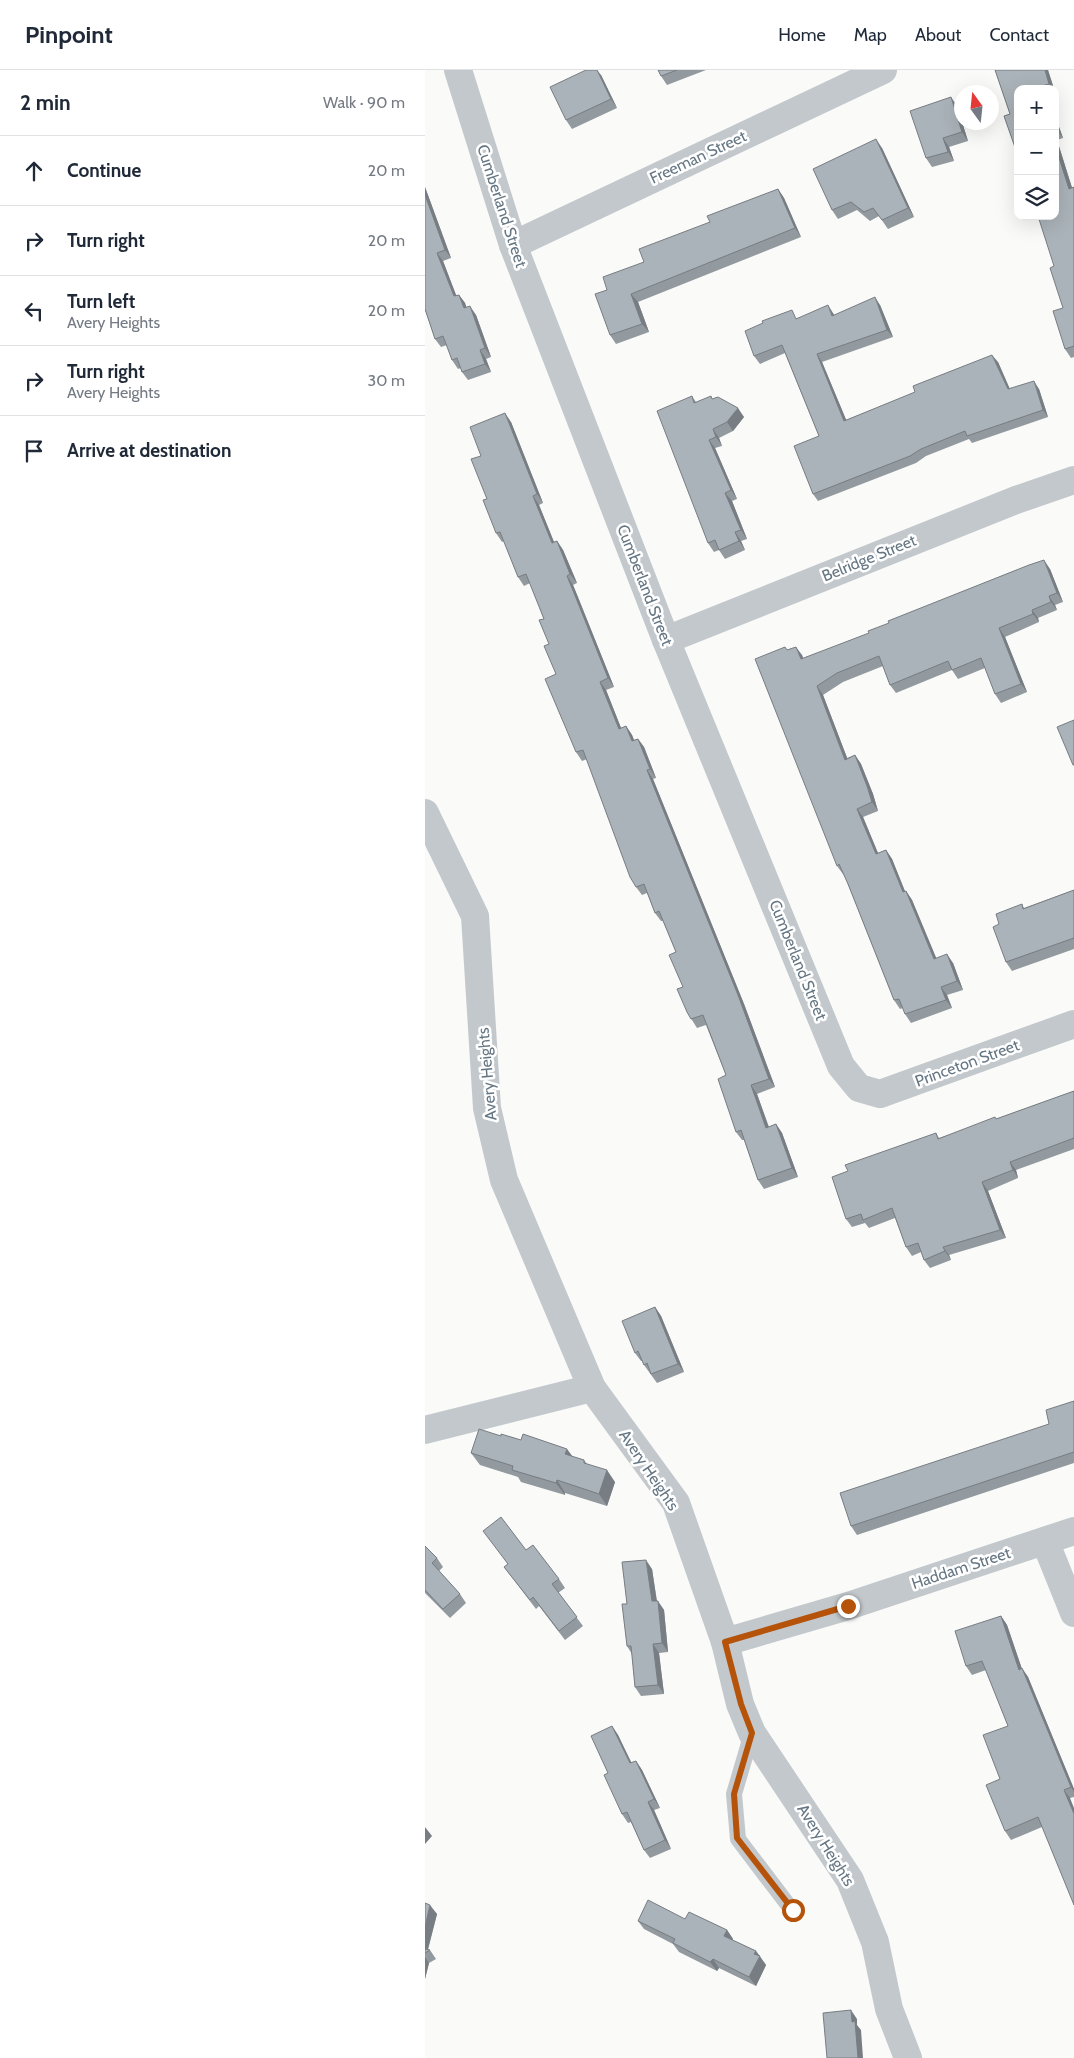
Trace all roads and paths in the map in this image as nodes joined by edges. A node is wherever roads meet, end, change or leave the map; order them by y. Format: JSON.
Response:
{"nodes":[{"id":1,"x":458,"y":70,"type":"edge"},
{"id":2,"x":883,"y":70,"type":"edge"},
{"id":3,"x":513,"y":245,"type":"junction"},
{"id":4,"x":1074,"y":480,"type":"edge"},
{"id":5,"x":666,"y":640,"type":"junction"},
{"id":6,"x":425,"y":813,"type":"edge"},
{"id":7,"x":1074,"y":1024,"type":"edge"},
{"id":8,"x":859,"y":1088,"type":"joint"},
{"id":9,"x":592,"y":1388,"type":"junction"},
{"id":10,"x":425,"y":1430,"type":"edge"},
{"id":11,"x":1074,"y":1531,"type":"edge"},
{"id":12,"x":1045,"y":1540,"type":"junction"},
{"id":13,"x":1074,"y":1613,"type":"edge"},
{"id":14,"x":725,"y":1642,"type":"junction"},
{"id":15,"x":752,"y":1733,"type":"junction"},
{"id":16,"x":793,"y":1910,"type":"dead end"},
{"id":17,"x":908,"y":2058,"type":"edge"}],
"edges":[{"from":1,"to":3,"type":"street","name":"Cumberland Street"},
{"from":2,"to":3,"type":"street","name":"Freeman Street"},
{"from":3,"to":5,"type":"street","name":"Cumberland Street"},
{"from":4,"to":5,"type":"street","name":"Belridge Street"},
{"from":5,"to":8,"type":"street","name":"Cumberland Street"},
{"from":6,"to":9,"type":"street","name":"Avery Heights"},
{"from":7,"to":8,"type":"street","name":"Princeton Street"},
{"from":9,"to":10,"type":"street"},
{"from":9,"to":14,"type":"street","name":"Avery Heights"},
{"from":11,"to":12,"type":"street","name":"Haddam Street"},
{"from":12,"to":13,"type":"street"},
{"from":12,"to":14,"type":"street","name":"Haddam Street"},
{"from":14,"to":15,"type":"street","name":"Avery Heights"},
{"from":15,"to":16,"type":"lane"},
{"from":15,"to":17,"type":"street","name":"Avery Heights"}]}
